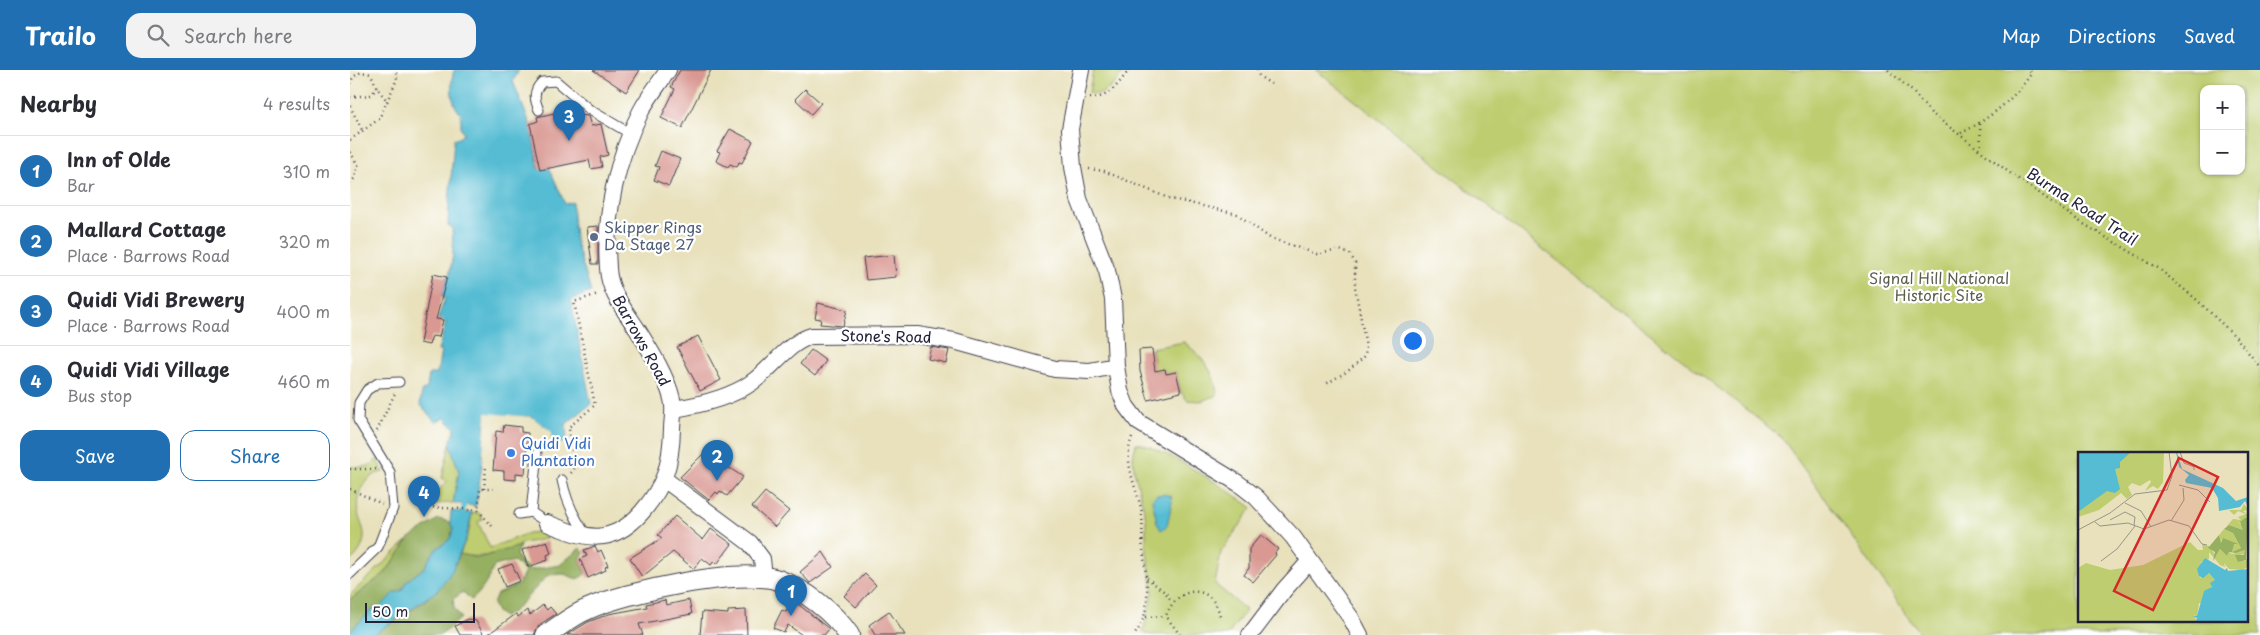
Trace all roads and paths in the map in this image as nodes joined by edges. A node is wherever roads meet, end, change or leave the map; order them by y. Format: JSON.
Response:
{"nodes":[{"id":1,"x":396,"y":70,"type":"edge"},
{"id":2,"x":668,"y":70,"type":"edge"},
{"id":3,"x":1082,"y":70,"type":"edge"},
{"id":4,"x":1129,"y":70,"type":"edge"},
{"id":5,"x":1257,"y":70,"type":"edge"},
{"id":6,"x":1888,"y":70,"type":"edge"},
{"id":7,"x":2030,"y":70,"type":"edge"},
{"id":8,"x":350,"y":84,"type":"edge"},
{"id":9,"x":1271,"y":84,"type":"dead end"},
{"id":10,"x":377,"y":88,"type":"junction"},
{"id":11,"x":1076,"y":96,"type":"junction"},
{"id":12,"x":350,"y":97,"type":"edge"},
{"id":13,"x":388,"y":102,"type":"junction"},
{"id":14,"x":350,"y":106,"type":"edge"},
{"id":15,"x":539,"y":110,"type":"dead end"},
{"id":16,"x":1980,"y":124,"type":"junction"},
{"id":17,"x":362,"y":130,"type":"junction"},
{"id":18,"x":631,"y":134,"type":"junction"},
{"id":19,"x":1961,"y":134,"type":"junction"},
{"id":20,"x":350,"y":140,"type":"edge"},
{"id":21,"x":1981,"y":149,"type":"junction"},
{"id":22,"x":350,"y":152,"type":"edge"},
{"id":23,"x":1073,"y":167,"type":"junction"},
{"id":24,"x":350,"y":183,"type":"edge"},
{"id":25,"x":599,"y":294,"type":"dead end"},
{"id":26,"x":1116,"y":366,"type":"junction"},
{"id":27,"x":2260,"y":367,"type":"edge"},
{"id":28,"x":399,"y":382,"type":"joint"},
{"id":29,"x":1324,"y":385,"type":"dead end"},
{"id":30,"x":674,"y":409,"type":"junction"},
{"id":31,"x":1138,"y":422,"type":"junction"},
{"id":32,"x":371,"y":444,"type":"junction"},
{"id":33,"x":537,"y":454,"type":"dead end"},
{"id":34,"x":574,"y":456,"type":"dead end"},
{"id":35,"x":486,"y":467,"type":"dead end"},
{"id":36,"x":350,"y":469,"type":"edge"},
{"id":37,"x":390,"y":472,"type":"junction"},
{"id":38,"x":664,"y":479,"type":"junction"},
{"id":39,"x":562,"y":480,"type":"dead end"},
{"id":40,"x":350,"y":489,"type":"edge"},
{"id":41,"x":484,"y":489,"type":"junction"},
{"id":42,"x":493,"y":489,"type":"dead end"},
{"id":43,"x":428,"y":507,"type":"dead end"},
{"id":44,"x":393,"y":508,"type":"junction"},
{"id":45,"x":478,"y":510,"type":"junction"},
{"id":46,"x":531,"y":512,"type":"junction"},
{"id":47,"x":519,"y":514,"type":"dead end"},
{"id":48,"x":547,"y":523,"type":"joint"},
{"id":49,"x":492,"y":526,"type":"dead end"},
{"id":50,"x":588,"y":537,"type":"junction"},
{"id":51,"x":1309,"y":562,"type":"junction"},
{"id":52,"x":350,"y":574,"type":"edge"},
{"id":53,"x":764,"y":577,"type":"junction"},
{"id":54,"x":1147,"y":578,"type":"junction"},
{"id":55,"x":1172,"y":602,"type":"junction"},
{"id":56,"x":1166,"y":616,"type":"junction"},
{"id":57,"x":1220,"y":616,"type":"dead end"},
{"id":58,"x":1145,"y":617,"type":"junction"},
{"id":59,"x":546,"y":635,"type":"edge"},
{"id":60,"x":849,"y":635,"type":"edge"},
{"id":61,"x":1134,"y":635,"type":"edge"},
{"id":62,"x":1180,"y":635,"type":"edge"},
{"id":63,"x":1250,"y":635,"type":"edge"},
{"id":64,"x":1360,"y":635,"type":"edge"}],
"edges":[{"from":1,"to":13,"type":"path"},
{"from":2,"to":18,"type":"street","name":"Barrows Road"},
{"from":3,"to":11,"type":"street"},
{"from":4,"to":11,"type":"path"},
{"from":5,"to":9,"type":"path"},
{"from":6,"to":19,"type":"path","name":"Burma Road Trail"},
{"from":7,"to":16,"type":"path"},
{"from":8,"to":10,"type":"path"},
{"from":10,"to":12,"type":"path"},
{"from":10,"to":13,"type":"path"},
{"from":11,"to":23,"type":"street"},
{"from":13,"to":17,"type":"path"},
{"from":14,"to":17,"type":"path"},
{"from":15,"to":18,"type":"lane"},
{"from":16,"to":19,"type":"path"},
{"from":16,"to":21,"type":"path"},
{"from":17,"to":20,"type":"path"},
{"from":18,"to":30,"type":"street","name":"Barrows Road"},
{"from":19,"to":21,"type":"path","name":"Burma Road Trail"},
{"from":21,"to":27,"type":"path","name":"Burma Road Trail"},
{"from":22,"to":24,"type":"path"},
{"from":23,"to":26,"type":"street"},
{"from":23,"to":29,"type":"path"},
{"from":25,"to":34,"type":"path"},
{"from":26,"to":30,"type":"street","name":"Stone's Road"},
{"from":26,"to":31,"type":"street"},
{"from":28,"to":32,"type":"path"},
{"from":28,"to":32,"type":"lane"},
{"from":30,"to":38,"type":"street","name":"Barrows Road"},
{"from":31,"to":51,"type":"street"},
{"from":31,"to":54,"type":"path"},
{"from":32,"to":37,"type":"lane"},
{"from":33,"to":46,"type":"lane"},
{"from":35,"to":41,"type":"path"},
{"from":36,"to":37,"type":"path"},
{"from":37,"to":44,"type":"lane"},
{"from":38,"to":50,"type":"street","name":"Barrows Road"},
{"from":38,"to":53,"type":"street"},
{"from":39,"to":50,"type":"lane"},
{"from":40,"to":44,"type":"path"},
{"from":41,"to":42,"type":"path"},
{"from":41,"to":45,"type":"path"},
{"from":43,"to":45,"type":"path"},
{"from":44,"to":52,"type":"lane"},
{"from":45,"to":49,"type":"path"},
{"from":46,"to":47,"type":"lane"},
{"from":46,"to":48,"type":"lane"},
{"from":48,"to":50,"type":"street"},
{"from":51,"to":63,"type":"street"},
{"from":51,"to":64,"type":"street"},
{"from":53,"to":59,"type":"street"},
{"from":53,"to":60,"type":"street"},
{"from":54,"to":55,"type":"path"},
{"from":54,"to":58,"type":"path"},
{"from":55,"to":56,"type":"path"},
{"from":55,"to":57,"type":"path"},
{"from":56,"to":58,"type":"path"},
{"from":56,"to":62,"type":"path"},
{"from":58,"to":61,"type":"path"}]}
